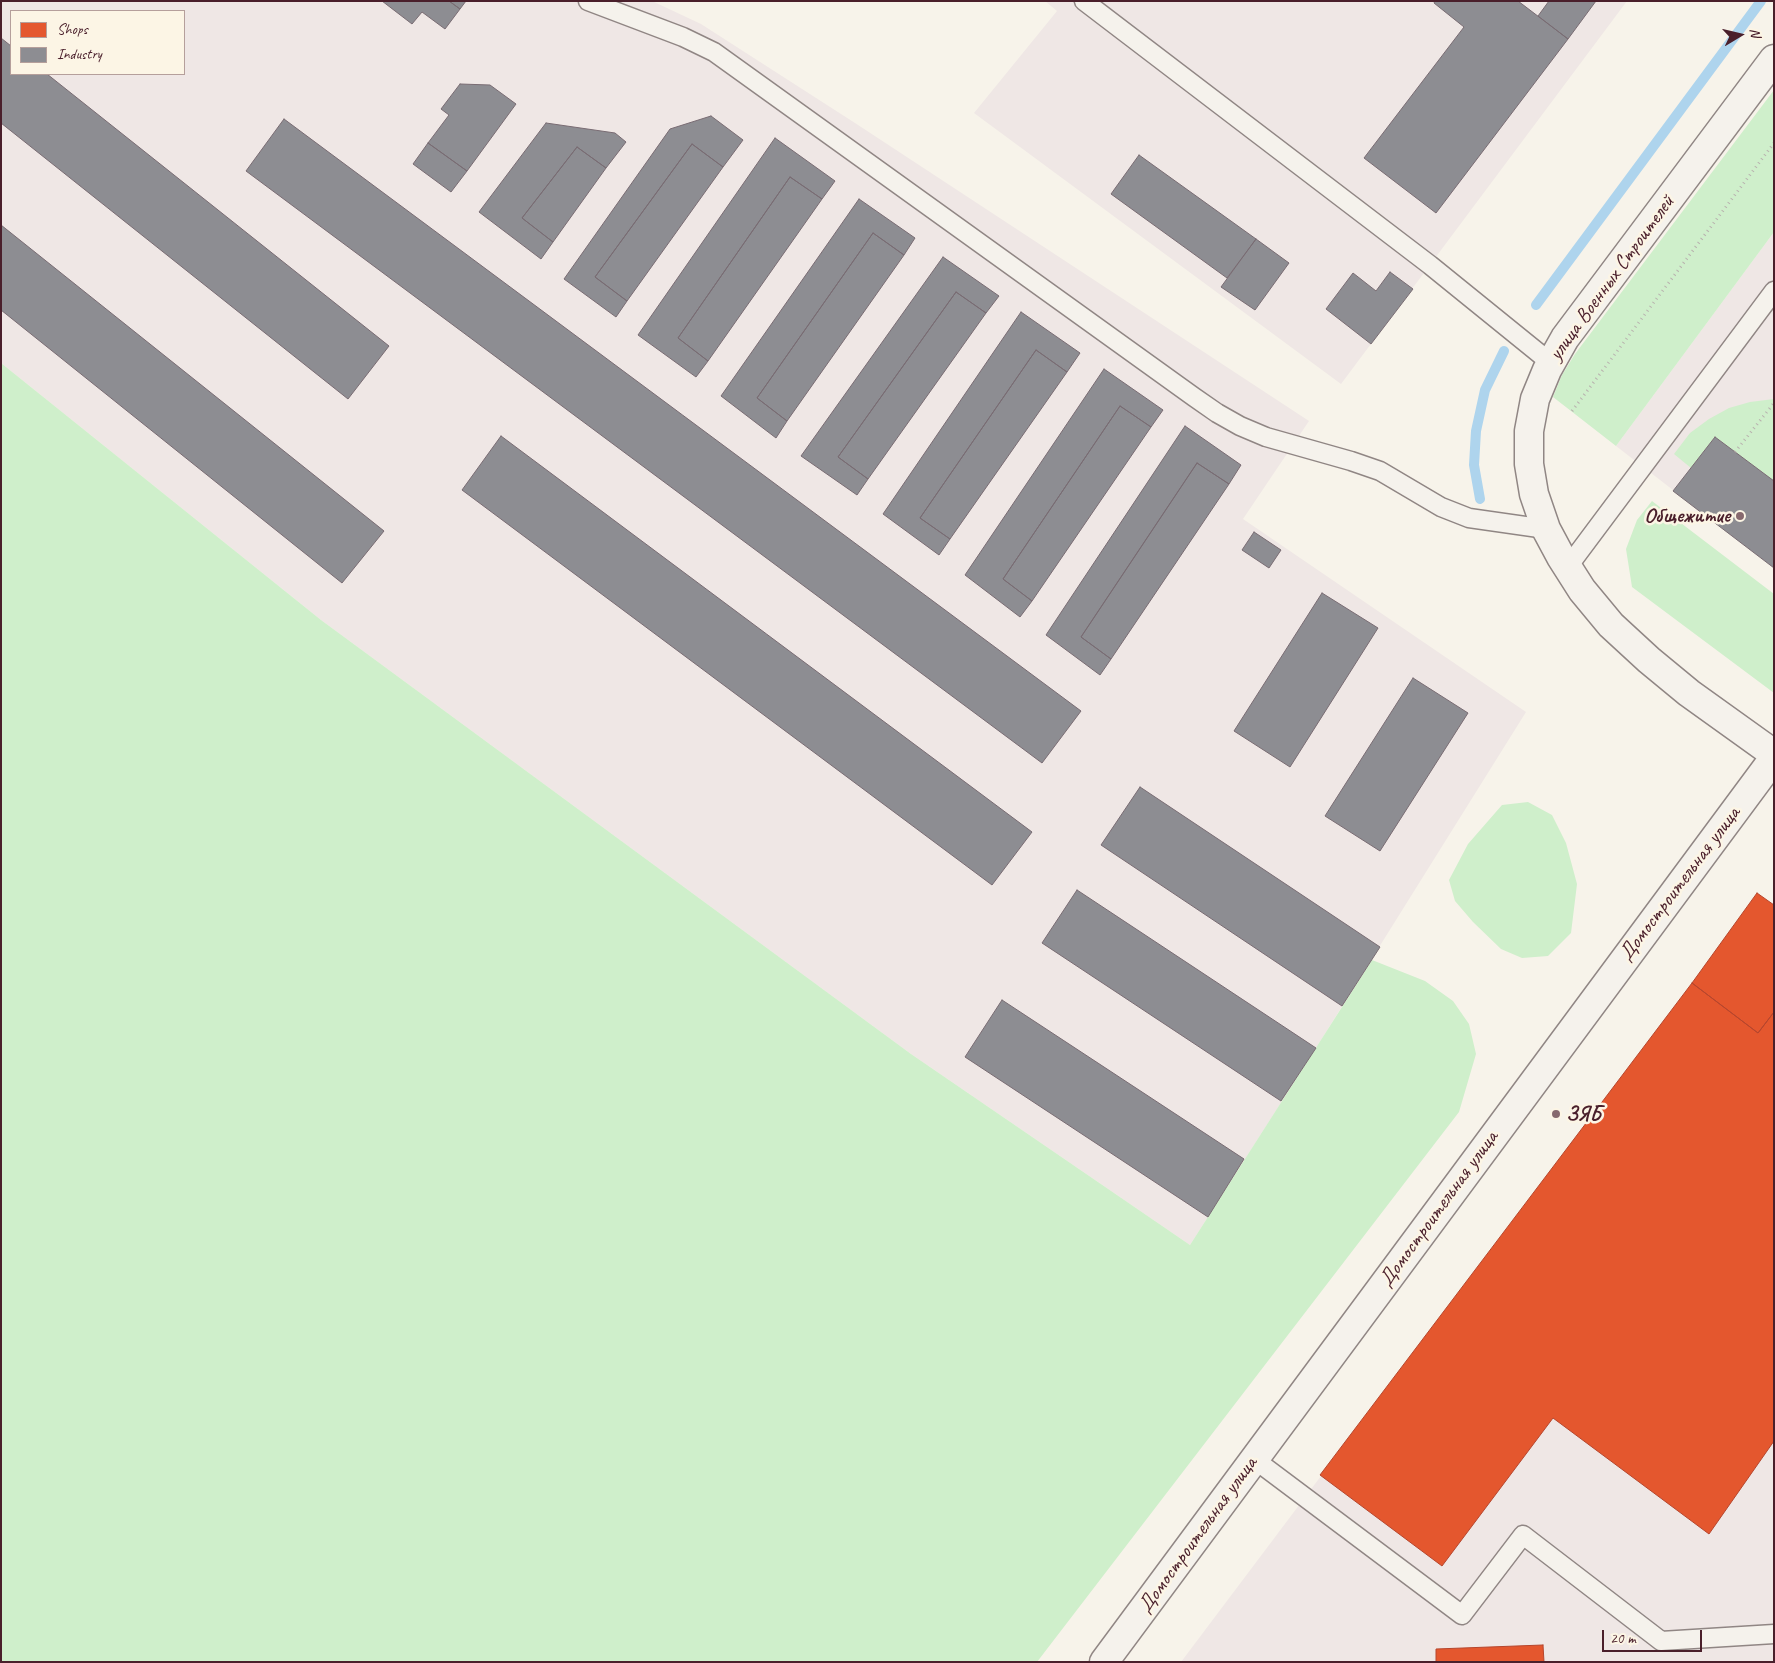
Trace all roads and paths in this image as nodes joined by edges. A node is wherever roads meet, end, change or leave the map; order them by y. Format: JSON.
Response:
{"nodes":[{"id":1,"x":588,"y":1,"type":"edge"},
{"id":2,"x":1084,"y":1,"type":"edge"},
{"id":3,"x":1774,"y":59,"type":"edge"},
{"id":4,"x":1774,"y":143,"type":"edge"},
{"id":5,"x":1774,"y":291,"type":"edge"},
{"id":6,"x":1768,"y":311,"type":"edge"},
{"id":7,"x":1551,"y":363,"type":"junction"},
{"id":8,"x":1774,"y":403,"type":"edge"},
{"id":9,"x":1572,"y":411,"type":"dead end"},
{"id":10,"x":1735,"y":452,"type":"dead end"},
{"id":11,"x":1546,"y":529,"type":"junction"},
{"id":12,"x":1568,"y":568,"type":"junction"},
{"id":13,"x":1774,"y":756,"type":"edge"},
{"id":14,"x":1254,"y":1459,"type":"junction"},
{"id":15,"x":1774,"y":1634,"type":"edge"},
{"id":16,"x":1104,"y":1662,"type":"edge"}],
"edges":[{"from":1,"to":11,"type":"lane"},
{"from":2,"to":7,"type":"lane"},
{"from":3,"to":7,"type":"street","name":"улица Военных Строителей"},
{"from":4,"to":9,"type":"path"},
{"from":5,"to":6,"type":"lane"},
{"from":6,"to":12,"type":"lane"},
{"from":7,"to":11,"type":"street","name":"улица Военных Строителей"},
{"from":8,"to":10,"type":"path"},
{"from":11,"to":12,"type":"street","name":"улица Военных Строителей"},
{"from":12,"to":13,"type":"street","name":"улица Военных Строителей"},
{"from":13,"to":14,"type":"street","name":"Домостроительная улица"},
{"from":14,"to":15,"type":"lane"},
{"from":14,"to":16,"type":"street","name":"Домостроительная улица"}]}
